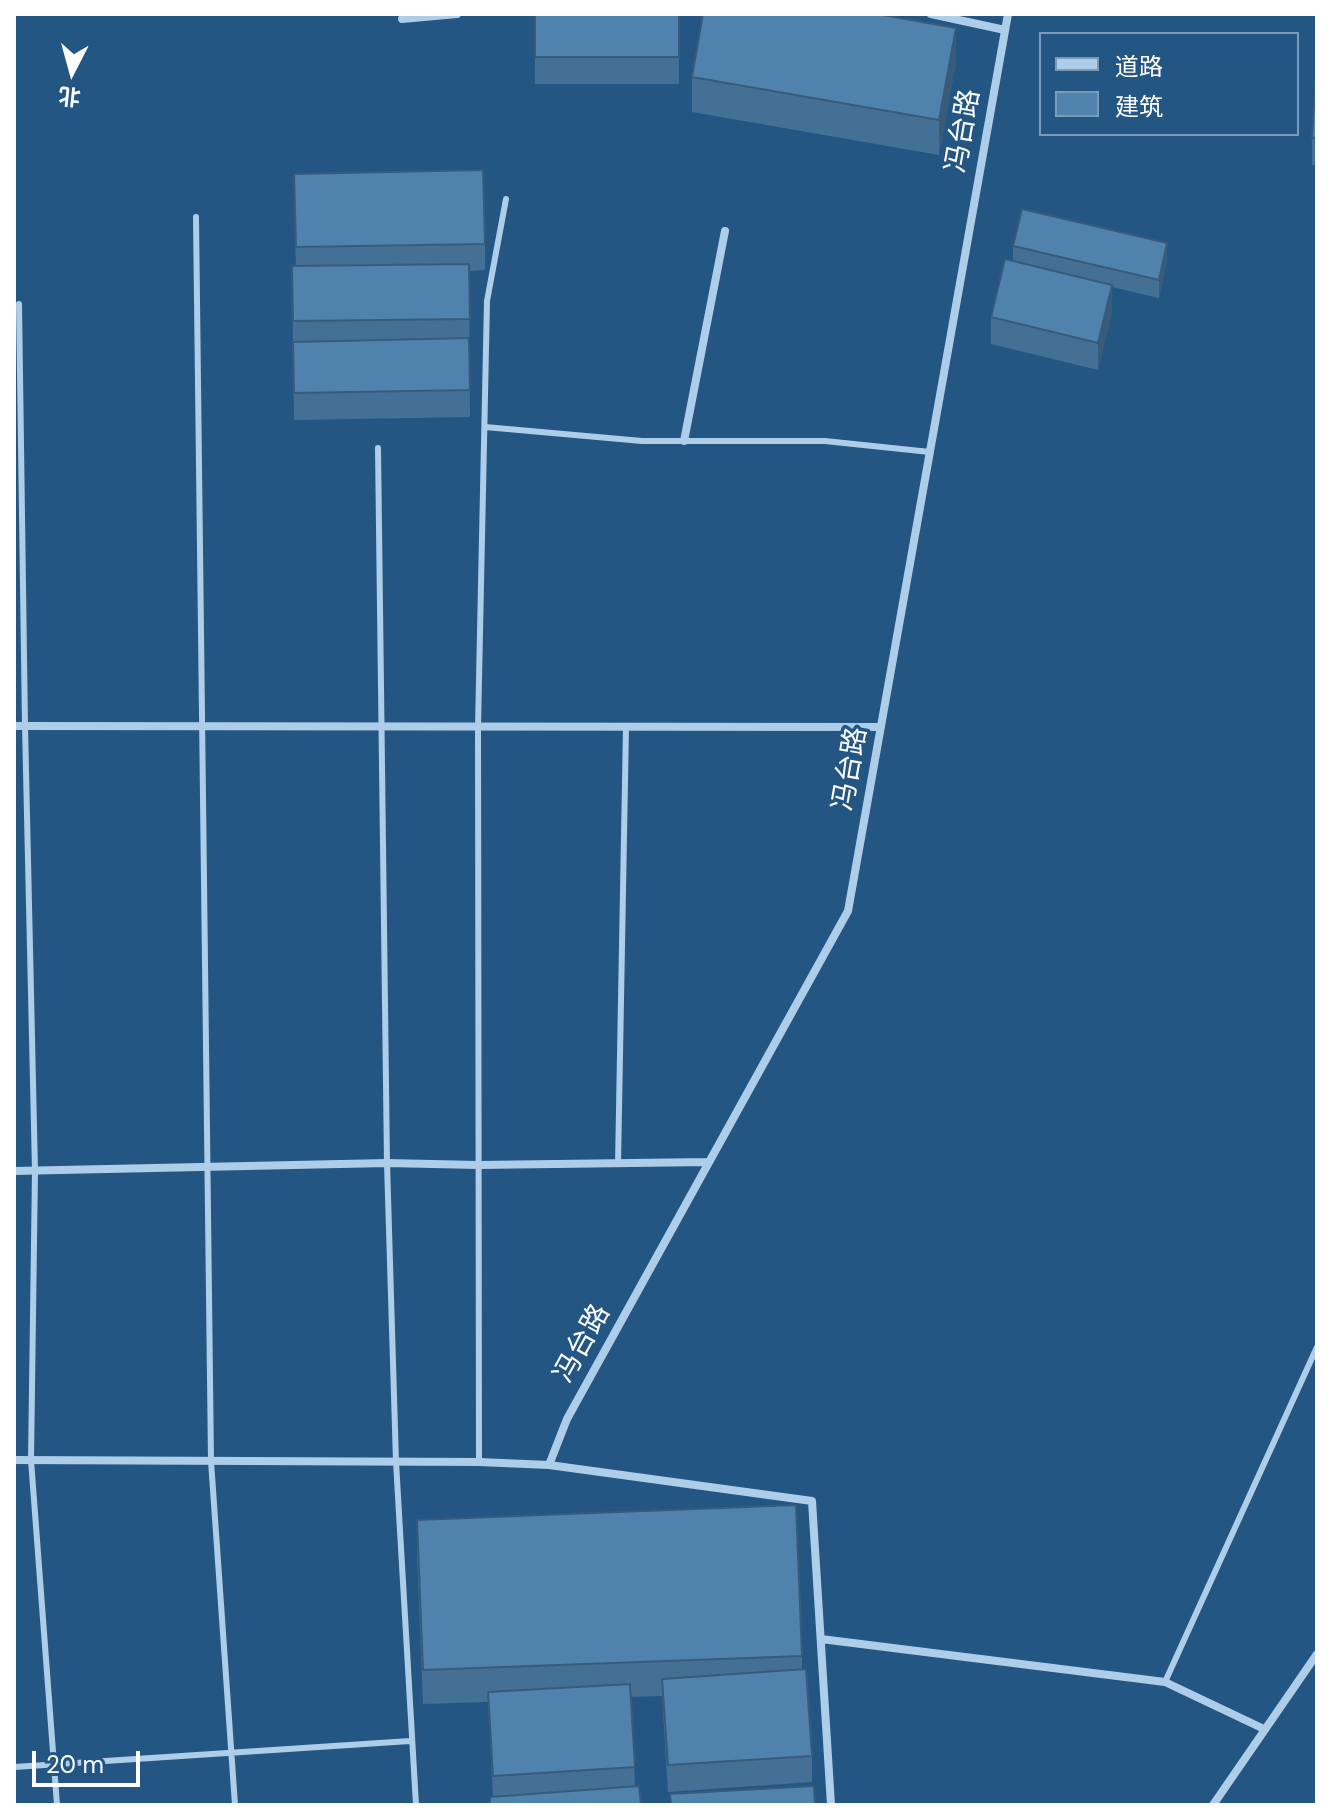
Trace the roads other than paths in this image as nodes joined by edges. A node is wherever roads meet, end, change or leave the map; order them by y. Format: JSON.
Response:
{"nodes":[{"id":1,"x":457,"y":14,"type":"edge"},
{"id":2,"x":931,"y":14,"type":"edge"},
{"id":3,"x":1008,"y":14,"type":"edge"},
{"id":4,"x":402,"y":19,"type":"dead end"},
{"id":5,"x":1005,"y":30,"type":"junction"},
{"id":6,"x":506,"y":199,"type":"dead end"},
{"id":7,"x":196,"y":217,"type":"dead end"},
{"id":8,"x":725,"y":231,"type":"dead end"},
{"id":9,"x":19,"y":304,"type":"dead end"},
{"id":10,"x":485,"y":427,"type":"junction"},
{"id":11,"x":684,"y":441,"type":"junction"},
{"id":12,"x":378,"y":448,"type":"dead end"},
{"id":13,"x":930,"y":452,"type":"junction"},
{"id":14,"x":14,"y":726,"type":"edge"},
{"id":15,"x":25,"y":726,"type":"junction"},
{"id":16,"x":201,"y":726,"type":"junction"},
{"id":17,"x":383,"y":726,"type":"junction"},
{"id":18,"x":478,"y":727,"type":"junction"},
{"id":19,"x":626,"y":727,"type":"junction"},
{"id":20,"x":881,"y":727,"type":"junction"},
{"id":21,"x":709,"y":1162,"type":"junction"},
{"id":22,"x":387,"y":1163,"type":"junction"},
{"id":23,"x":618,"y":1164,"type":"junction"},
{"id":24,"x":478,"y":1165,"type":"junction"},
{"id":25,"x":206,"y":1169,"type":"junction"},
{"id":26,"x":14,"y":1171,"type":"edge"},
{"id":27,"x":35,"y":1171,"type":"junction"},
{"id":28,"x":1317,"y":1347,"type":"edge"},
{"id":29,"x":14,"y":1460,"type":"edge"},
{"id":30,"x":31,"y":1460,"type":"junction"},
{"id":31,"x":211,"y":1461,"type":"junction"},
{"id":32,"x":396,"y":1462,"type":"junction"},
{"id":33,"x":479,"y":1462,"type":"junction"},
{"id":34,"x":549,"y":1465,"type":"junction"},
{"id":35,"x":821,"y":1639,"type":"junction"},
{"id":36,"x":1317,"y":1654,"type":"edge"},
{"id":37,"x":1165,"y":1682,"type":"junction"},
{"id":38,"x":1264,"y":1729,"type":"junction"},
{"id":39,"x":410,"y":1741,"type":"junction"},
{"id":40,"x":231,"y":1753,"type":"junction"},
{"id":41,"x":54,"y":1765,"type":"junction"},
{"id":42,"x":14,"y":1767,"type":"edge"},
{"id":43,"x":57,"y":1805,"type":"edge"},
{"id":44,"x":235,"y":1805,"type":"edge"},
{"id":45,"x":416,"y":1805,"type":"edge"},
{"id":46,"x":831,"y":1805,"type":"edge"},
{"id":47,"x":1213,"y":1805,"type":"edge"}],
"edges":[{"from":1,"to":4,"type":"street"},
{"from":2,"to":5,"type":"street"},
{"from":3,"to":5,"type":"street","name":"冯台路"},
{"from":5,"to":13,"type":"street","name":"冯台路"},
{"from":6,"to":10,"type":"lane"},
{"from":7,"to":16,"type":"lane"},
{"from":8,"to":11,"type":"street"},
{"from":9,"to":15,"type":"lane"},
{"from":10,"to":11,"type":"lane"},
{"from":10,"to":18,"type":"lane"},
{"from":11,"to":13,"type":"lane"},
{"from":12,"to":17,"type":"lane"},
{"from":13,"to":20,"type":"street","name":"冯台路"},
{"from":14,"to":15,"type":"street"},
{"from":15,"to":16,"type":"street"},
{"from":15,"to":27,"type":"lane"},
{"from":16,"to":17,"type":"street"},
{"from":16,"to":25,"type":"lane"},
{"from":17,"to":18,"type":"street"},
{"from":17,"to":22,"type":"lane"},
{"from":18,"to":19,"type":"street"},
{"from":18,"to":24,"type":"lane"},
{"from":19,"to":20,"type":"street"},
{"from":19,"to":23,"type":"lane"},
{"from":20,"to":21,"type":"street","name":"冯台路"},
{"from":21,"to":23,"type":"street"},
{"from":21,"to":34,"type":"street","name":"冯台路"},
{"from":22,"to":24,"type":"street"},
{"from":22,"to":25,"type":"street"},
{"from":22,"to":32,"type":"lane"},
{"from":23,"to":24,"type":"street"},
{"from":24,"to":33,"type":"lane"},
{"from":25,"to":27,"type":"street"},
{"from":25,"to":31,"type":"lane"},
{"from":26,"to":27,"type":"street"},
{"from":27,"to":30,"type":"lane"},
{"from":28,"to":37,"type":"lane"},
{"from":29,"to":30,"type":"street"},
{"from":30,"to":31,"type":"street"},
{"from":30,"to":41,"type":"lane"},
{"from":31,"to":32,"type":"street"},
{"from":31,"to":40,"type":"lane"},
{"from":32,"to":33,"type":"street"},
{"from":32,"to":39,"type":"lane"},
{"from":33,"to":34,"type":"street"},
{"from":34,"to":35,"type":"street"},
{"from":35,"to":37,"type":"street"},
{"from":35,"to":46,"type":"street"},
{"from":36,"to":38,"type":"street"},
{"from":37,"to":38,"type":"street"},
{"from":38,"to":47,"type":"street"},
{"from":39,"to":40,"type":"lane"},
{"from":39,"to":45,"type":"lane"},
{"from":40,"to":41,"type":"lane"},
{"from":40,"to":44,"type":"lane"},
{"from":41,"to":42,"type":"lane"},
{"from":41,"to":43,"type":"lane"}]}
